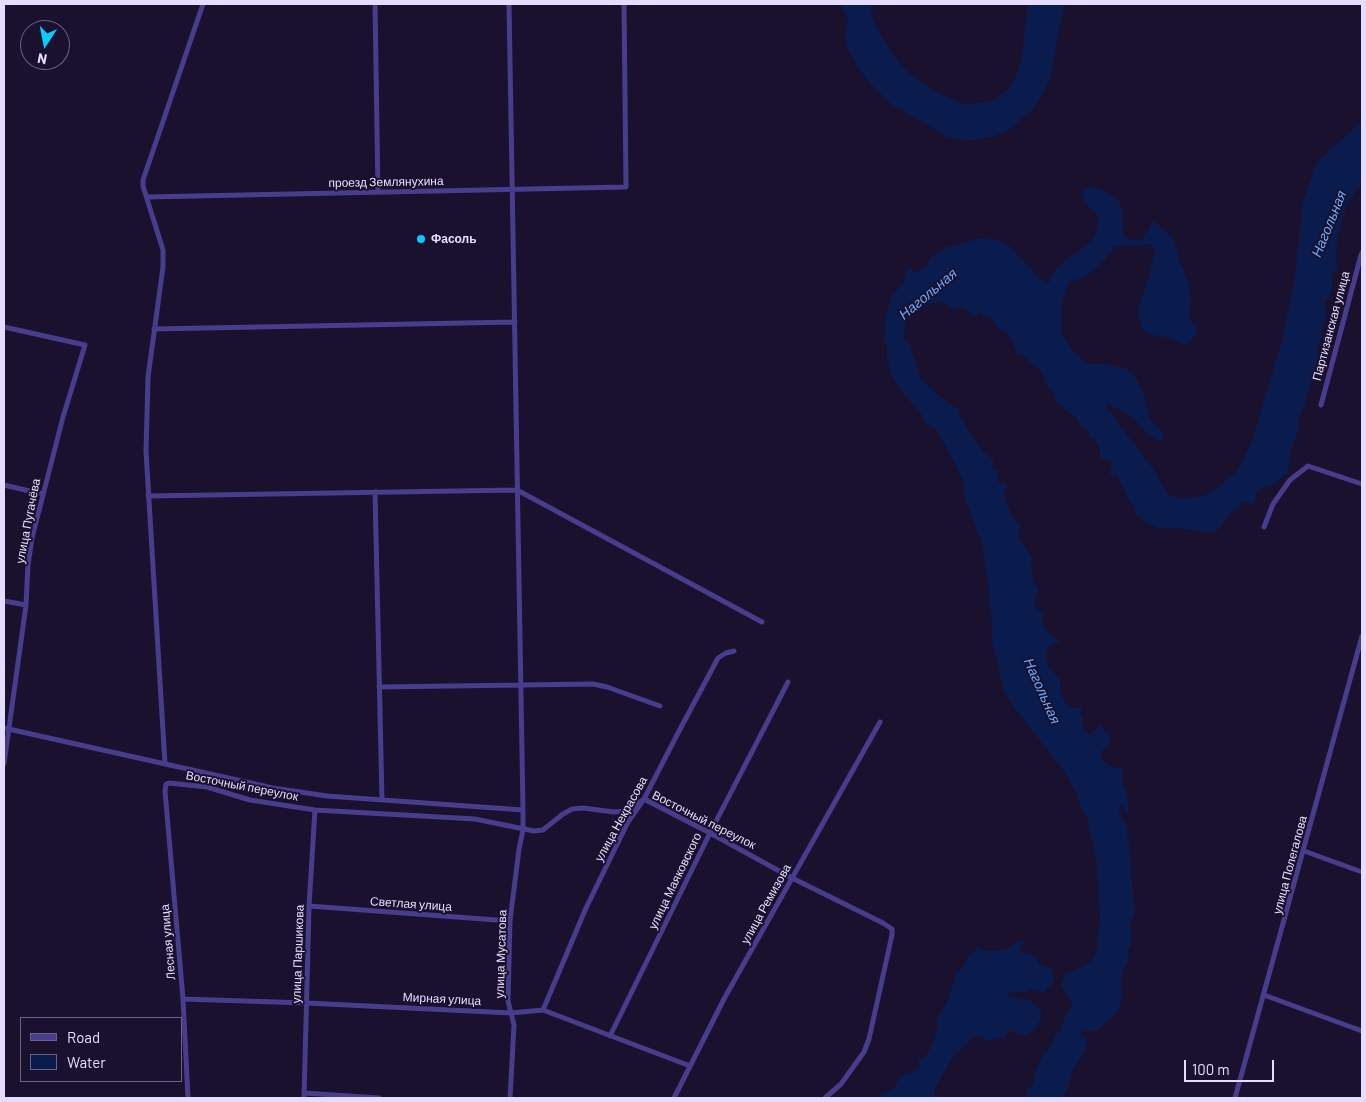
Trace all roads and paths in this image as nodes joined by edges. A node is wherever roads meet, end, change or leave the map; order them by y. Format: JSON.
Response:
{"nodes":[{"id":1,"x":202,"y":4,"type":"edge"},
{"id":2,"x":375,"y":4,"type":"edge"},
{"id":3,"x":509,"y":4,"type":"edge"},
{"id":4,"x":624,"y":4,"type":"edge"},
{"id":5,"x":513,"y":189,"type":"junction"},
{"id":6,"x":378,"y":192,"type":"junction"},
{"id":7,"x":147,"y":197,"type":"junction"},
{"id":8,"x":1362,"y":253,"type":"edge"},
{"id":9,"x":515,"y":322,"type":"junction"},
{"id":10,"x":4,"y":327,"type":"edge"},
{"id":11,"x":154,"y":329,"type":"junction"},
{"id":12,"x":1321,"y":406,"type":"dead end"},
{"id":13,"x":1362,"y":484,"type":"edge"},
{"id":14,"x":4,"y":485,"type":"edge"},
{"id":15,"x":517,"y":490,"type":"junction"},
{"id":16,"x":375,"y":492,"type":"junction"},
{"id":17,"x":42,"y":494,"type":"junction"},
{"id":18,"x":148,"y":496,"type":"junction"},
{"id":19,"x":1264,"y":527,"type":"dead end"},
{"id":20,"x":4,"y":601,"type":"edge"},
{"id":21,"x":26,"y":605,"type":"junction"},
{"id":22,"x":762,"y":622,"type":"dead end"},
{"id":23,"x":1362,"y":636,"type":"edge"},
{"id":24,"x":734,"y":651,"type":"dead end"},
{"id":25,"x":1354,"y":667,"type":"junction"},
{"id":26,"x":1362,"y":669,"type":"edge"},
{"id":27,"x":788,"y":682,"type":"dead end"},
{"id":28,"x":521,"y":685,"type":"junction"},
{"id":29,"x":379,"y":687,"type":"junction"},
{"id":30,"x":660,"y":706,"type":"dead end"},
{"id":31,"x":880,"y":722,"type":"dead end"},
{"id":32,"x":6,"y":729,"type":"edge"},
{"id":33,"x":4,"y":764,"type":"edge"},
{"id":34,"x":164,"y":764,"type":"junction"},
{"id":35,"x":166,"y":784,"type":"joint"},
{"id":36,"x":644,"y":799,"type":"junction"},
{"id":37,"x":382,"y":800,"type":"junction"},
{"id":38,"x":315,"y":810,"type":"junction"},
{"id":39,"x":523,"y":810,"type":"junction"},
{"id":40,"x":523,"y":830,"type":"junction"},
{"id":41,"x":710,"y":833,"type":"junction"},
{"id":42,"x":1304,"y":851,"type":"junction"},
{"id":43,"x":1362,"y":872,"type":"edge"},
{"id":44,"x":792,"y":878,"type":"junction"},
{"id":45,"x":309,"y":906,"type":"junction"},
{"id":46,"x":510,"y":921,"type":"junction"},
{"id":47,"x":1264,"y":995,"type":"junction"},
{"id":48,"x":183,"y":999,"type":"junction"},
{"id":49,"x":306,"y":1003,"type":"junction"},
{"id":50,"x":543,"y":1010,"type":"junction"},
{"id":51,"x":511,"y":1013,"type":"junction"},
{"id":52,"x":1362,"y":1032,"type":"edge"},
{"id":53,"x":610,"y":1036,"type":"junction"},
{"id":54,"x":690,"y":1066,"type":"junction"},
{"id":55,"x":304,"y":1096,"type":"edge"},
{"id":56,"x":188,"y":1098,"type":"edge"},
{"id":57,"x":379,"y":1098,"type":"edge"},
{"id":58,"x":510,"y":1098,"type":"edge"},
{"id":59,"x":674,"y":1098,"type":"edge"},
{"id":60,"x":825,"y":1098,"type":"edge"},
{"id":61,"x":1235,"y":1098,"type":"edge"}],
"edges":[{"from":1,"to":7,"type":"street"},
{"from":2,"to":6,"type":"street"},
{"from":3,"to":5,"type":"street","name":"улица Мусатова"},
{"from":4,"to":5,"type":"street","name":"проезд Землянухина"},
{"from":5,"to":6,"type":"street","name":"проезд Землянухина"},
{"from":5,"to":9,"type":"street","name":"улица Мусатова"},
{"from":6,"to":7,"type":"street","name":"проезд Землянухина"},
{"from":7,"to":11,"type":"street"},
{"from":8,"to":12,"type":"street","name":"Партизанская улица"},
{"from":9,"to":11,"type":"street"},
{"from":9,"to":15,"type":"street","name":"улица Мусатова"},
{"from":10,"to":17,"type":"street","name":"улица Пугачёва"},
{"from":11,"to":18,"type":"street"},
{"from":13,"to":19,"type":"street"},
{"from":14,"to":17,"type":"street"},
{"from":15,"to":16,"type":"street"},
{"from":15,"to":22,"type":"street"},
{"from":15,"to":28,"type":"street","name":"улица Мусатова"},
{"from":16,"to":18,"type":"street"},
{"from":16,"to":29,"type":"street"},
{"from":17,"to":21,"type":"street","name":"улица Пугачёва"},
{"from":18,"to":34,"type":"street"},
{"from":20,"to":21,"type":"street"},
{"from":21,"to":32,"type":"street","name":"улица Пугачёва"},
{"from":23,"to":25,"type":"street","name":"улица Полегалова"},
{"from":24,"to":36,"type":"street","name":"улица Некрасова"},
{"from":25,"to":26,"type":"street"},
{"from":25,"to":42,"type":"street","name":"улица Полегалова"},
{"from":27,"to":41,"type":"street","name":"улица Маяковского"},
{"from":28,"to":29,"type":"street"},
{"from":28,"to":30,"type":"street"},
{"from":28,"to":39,"type":"street","name":"улица Мусатова"},
{"from":29,"to":37,"type":"street"},
{"from":31,"to":44,"type":"street","name":"улица Ремизова"},
{"from":32,"to":33,"type":"street","name":"улица Пугачёва"},
{"from":32,"to":34,"type":"street","name":"Восточный переулок"},
{"from":34,"to":37,"type":"street","name":"Восточный переулок"},
{"from":35,"to":38,"type":"street","name":"Восточный переулок"},
{"from":35,"to":48,"type":"street","name":"Лесная улица"},
{"from":36,"to":40,"type":"street","name":"Восточный переулок"},
{"from":36,"to":41,"type":"street","name":"Восточный переулок"},
{"from":36,"to":50,"type":"street","name":"улица Некрасова"},
{"from":37,"to":39,"type":"street","name":"Восточный переулок"},
{"from":38,"to":40,"type":"street","name":"Восточный переулок"},
{"from":38,"to":45,"type":"street","name":"улица Паршикова"},
{"from":39,"to":40,"type":"street","name":"улица Мусатова"},
{"from":40,"to":46,"type":"street","name":"улица Мусатова"},
{"from":41,"to":44,"type":"street","name":"Восточный переулок"},
{"from":41,"to":53,"type":"street","name":"улица Маяковского"},
{"from":42,"to":43,"type":"street"},
{"from":42,"to":47,"type":"street","name":"улица Полегалова"},
{"from":44,"to":54,"type":"street","name":"улица Ремизова"},
{"from":44,"to":60,"type":"street","name":"Восточный переулок"},
{"from":45,"to":46,"type":"street","name":"Светлая улица"},
{"from":45,"to":49,"type":"street","name":"улица Паршикова"},
{"from":46,"to":51,"type":"street","name":"улица Мусатова"},
{"from":47,"to":52,"type":"street"},
{"from":47,"to":61,"type":"street","name":"улица Полегалова"},
{"from":48,"to":49,"type":"street","name":"Мирная улица"},
{"from":48,"to":56,"type":"street","name":"Лесная улица"},
{"from":49,"to":51,"type":"street","name":"Мирная улица"},
{"from":49,"to":55,"type":"street","name":"улица Паршикова"},
{"from":50,"to":51,"type":"street","name":"Мирная улица"},
{"from":50,"to":53,"type":"street","name":"Мирная улица"},
{"from":51,"to":58,"type":"street","name":"улица Мусатова"},
{"from":53,"to":54,"type":"street","name":"Мирная улица"},
{"from":54,"to":59,"type":"street","name":"улица Ремизова"},
{"from":55,"to":57,"type":"street"}]}
